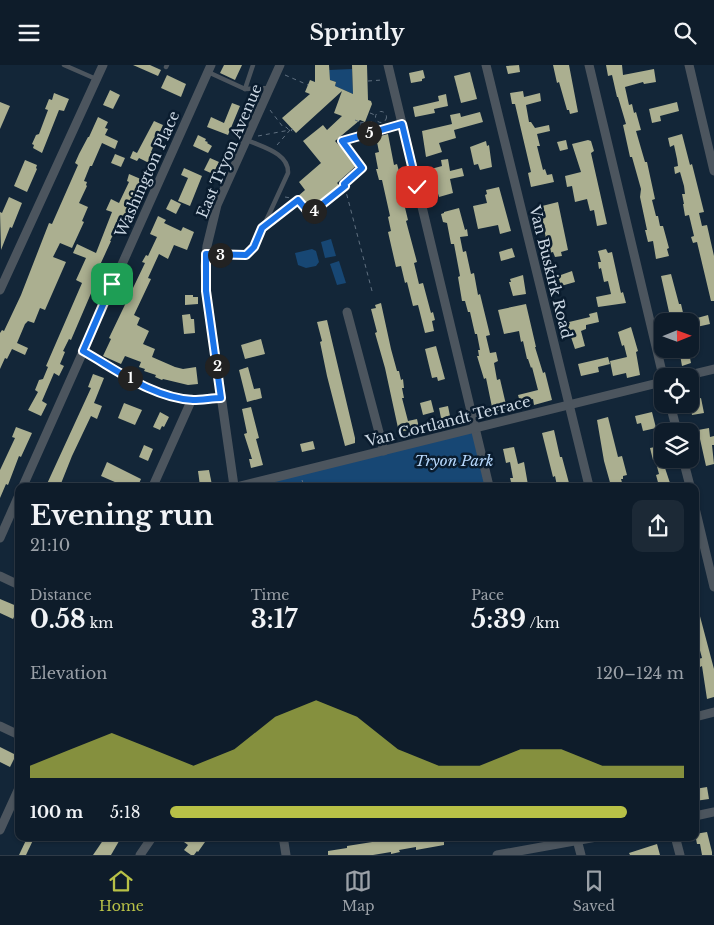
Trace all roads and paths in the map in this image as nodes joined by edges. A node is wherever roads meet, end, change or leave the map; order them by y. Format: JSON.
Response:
{"nodes":[{"id":1,"x":64,"y":65,"type":"edge"},
{"id":2,"x":103,"y":65,"type":"edge"},
{"id":3,"x":253,"y":65,"type":"edge"},
{"id":4,"x":388,"y":65,"type":"edge"},
{"id":5,"x":486,"y":65,"type":"edge"},
{"id":6,"x":589,"y":65,"type":"edge"},
{"id":7,"x":688,"y":65,"type":"edge"},
{"id":8,"x":76,"y":68,"type":"edge"},
{"id":9,"x":209,"y":69,"type":"edge"},
{"id":10,"x":279,"y":69,"type":"edge"},
{"id":11,"x":96,"y":79,"type":"junction"},
{"id":12,"x":391,"y":79,"type":"junction"},
{"id":13,"x":368,"y":81,"type":"dead end"},
{"id":14,"x":308,"y":85,"type":"dead end"},
{"id":15,"x":270,"y":88,"type":"junction"},
{"id":16,"x":245,"y":89,"type":"junction"},
{"id":17,"x":263,"y":103,"type":"junction"},
{"id":18,"x":370,"y":113,"type":"dead end"},
{"id":19,"x":376,"y":115,"type":"junction"},
{"id":20,"x":355,"y":120,"type":"dead end"},
{"id":21,"x":376,"y":120,"type":"junction"},
{"id":22,"x":360,"y":123,"type":"junction"},
{"id":23,"x":402,"y":124,"type":"junction"},
{"id":24,"x":291,"y":130,"type":"junction"},
{"id":25,"x":294,"y":133,"type":"dead end"},
{"id":26,"x":362,"y":135,"type":"junction"},
{"id":27,"x":247,"y":139,"type":"junction"},
{"id":28,"x":273,"y":152,"type":"junction"},
{"id":29,"x":714,"y":171,"type":"edge"},
{"id":30,"x":345,"y":186,"type":"junction"},
{"id":31,"x":277,"y":197,"type":"junction"},
{"id":32,"x":298,"y":200,"type":"junction"},
{"id":33,"x":262,"y":228,"type":"junction"},
{"id":34,"x":206,"y":254,"type":"junction"},
{"id":35,"x":0,"y":290,"type":"edge"},
{"id":36,"x":372,"y":291,"type":"dead end"},
{"id":37,"x":347,"y":312,"type":"dead end"},
{"id":38,"x":83,"y":351,"type":"junction"},
{"id":39,"x":661,"y":368,"type":"edge"},
{"id":40,"x":714,"y":369,"type":"edge"},
{"id":41,"x":699,"y":373,"type":"edge"},
{"id":42,"x":654,"y":384,"type":"edge"},
{"id":43,"x":221,"y":398,"type":"junction"},
{"id":44,"x":192,"y":399,"type":"junction"},
{"id":45,"x":570,"y":405,"type":"junction"},
{"id":46,"x":474,"y":428,"type":"junction"},
{"id":47,"x":384,"y":451,"type":"junction"},
{"id":48,"x":685,"y":468,"type":"edge"},
{"id":49,"x":24,"y":483,"type":"edge"},
{"id":50,"x":154,"y":483,"type":"edge"},
{"id":51,"x":234,"y":483,"type":"edge"},
{"id":52,"x":252,"y":483,"type":"edge"},
{"id":53,"x":488,"y":483,"type":"edge"},
{"id":54,"x":588,"y":483,"type":"edge"},
{"id":55,"x":689,"y":483,"type":"edge"},
{"id":56,"x":15,"y":504,"type":"edge"},
{"id":57,"x":699,"y":524,"type":"edge"},
{"id":58,"x":0,"y":538,"type":"edge"},
{"id":59,"x":0,"y":576,"type":"edge"},
{"id":60,"x":15,"y":583,"type":"edge"},
{"id":61,"x":714,"y":587,"type":"edge"},
{"id":62,"x":714,"y":712,"type":"edge"},
{"id":63,"x":699,"y":716,"type":"edge"},
{"id":64,"x":0,"y":726,"type":"edge"},
{"id":65,"x":15,"y":733,"type":"edge"},
{"id":66,"x":15,"y":797,"type":"edge"},
{"id":67,"x":714,"y":812,"type":"edge"},
{"id":68,"x":699,"y":815,"type":"edge"},
{"id":69,"x":0,"y":831,"type":"edge"},
{"id":70,"x":150,"y":841,"type":"edge"},
{"id":71,"x":284,"y":841,"type":"edge"},
{"id":72,"x":566,"y":841,"type":"edge"},
{"id":73,"x":576,"y":841,"type":"edge"},
{"id":74,"x":676,"y":841,"type":"edge"},
{"id":75,"x":140,"y":855,"type":"edge"},
{"id":76,"x":286,"y":855,"type":"edge"},
{"id":77,"x":497,"y":855,"type":"edge"},
{"id":78,"x":580,"y":855,"type":"edge"},
{"id":79,"x":680,"y":855,"type":"edge"}],
"edges":[{"from":1,"to":8,"type":"lane"},
{"from":2,"to":11,"type":"street"},
{"from":3,"to":16,"type":"lane"},
{"from":4,"to":12,"type":"street"},
{"from":5,"to":45,"type":"street","name":"Van Buskirk Road"},
{"from":6,"to":39,"type":"street"},
{"from":7,"to":29,"type":"street"},
{"from":8,"to":11,"type":"lane"},
{"from":9,"to":16,"type":"lane"},
{"from":9,"to":38,"type":"street","name":"Washington Place"},
{"from":10,"to":14,"type":"path"},
{"from":10,"to":15,"type":"street","name":"East Tryon Avenue"},
{"from":11,"to":35,"type":"street"},
{"from":12,"to":13,"type":"path"},
{"from":12,"to":23,"type":"street"},
{"from":15,"to":16,"type":"lane"},
{"from":15,"to":17,"type":"street","name":"East Tryon Avenue"},
{"from":17,"to":24,"type":"path"},
{"from":17,"to":27,"type":"street","name":"East Tryon Avenue"},
{"from":18,"to":19,"type":"path"},
{"from":19,"to":21,"type":"path"},
{"from":19,"to":21,"type":"path"},
{"from":20,"to":22,"type":"path"},
{"from":21,"to":22,"type":"path"},
{"from":22,"to":26,"type":"path"},
{"from":23,"to":26,"type":"path"},
{"from":23,"to":46,"type":"street"},
{"from":24,"to":25,"type":"path"},
{"from":24,"to":27,"type":"path"},
{"from":24,"to":28,"type":"path"},
{"from":26,"to":30,"type":"path"},
{"from":27,"to":28,"type":"lane"},
{"from":27,"to":34,"type":"street","name":"East Tryon Avenue"},
{"from":28,"to":31,"type":"lane"},
{"from":30,"to":32,"type":"path"},
{"from":30,"to":36,"type":"path"},
{"from":31,"to":32,"type":"path"},
{"from":31,"to":33,"type":"lane"},
{"from":32,"to":33,"type":"path"},
{"from":33,"to":34,"type":"lane"},
{"from":34,"to":43,"type":"street","name":"East Tryon Avenue"},
{"from":37,"to":47,"type":"street"},
{"from":38,"to":44,"type":"street"},
{"from":38,"to":49,"type":"street","name":"Washington Place"},
{"from":40,"to":41,"type":"street"},
{"from":42,"to":45,"type":"street","name":"Van Cortlandt Terrace"},
{"from":43,"to":44,"type":"street"},
{"from":43,"to":51,"type":"street","name":"East Tryon Avenue"},
{"from":44,"to":50,"type":"street"},
{"from":45,"to":46,"type":"street","name":"Van Cortlandt Terrace"},
{"from":45,"to":54,"type":"street","name":"Van Buskirk Road"},
{"from":46,"to":47,"type":"street","name":"Van Cortlandt Terrace"},
{"from":46,"to":53,"type":"street"},
{"from":47,"to":52,"type":"street","name":"Van Cortlandt Terrace"},
{"from":48,"to":55,"type":"street"},
{"from":56,"to":58,"type":"street"},
{"from":57,"to":61,"type":"street"},
{"from":59,"to":60,"type":"street"},
{"from":62,"to":63,"type":"street"},
{"from":64,"to":65,"type":"street"},
{"from":66,"to":69,"type":"street"},
{"from":67,"to":68,"type":"street"},
{"from":70,"to":75,"type":"street"},
{"from":71,"to":76,"type":"street"},
{"from":72,"to":77,"type":"street"},
{"from":73,"to":78,"type":"street"},
{"from":74,"to":79,"type":"street"}]}
